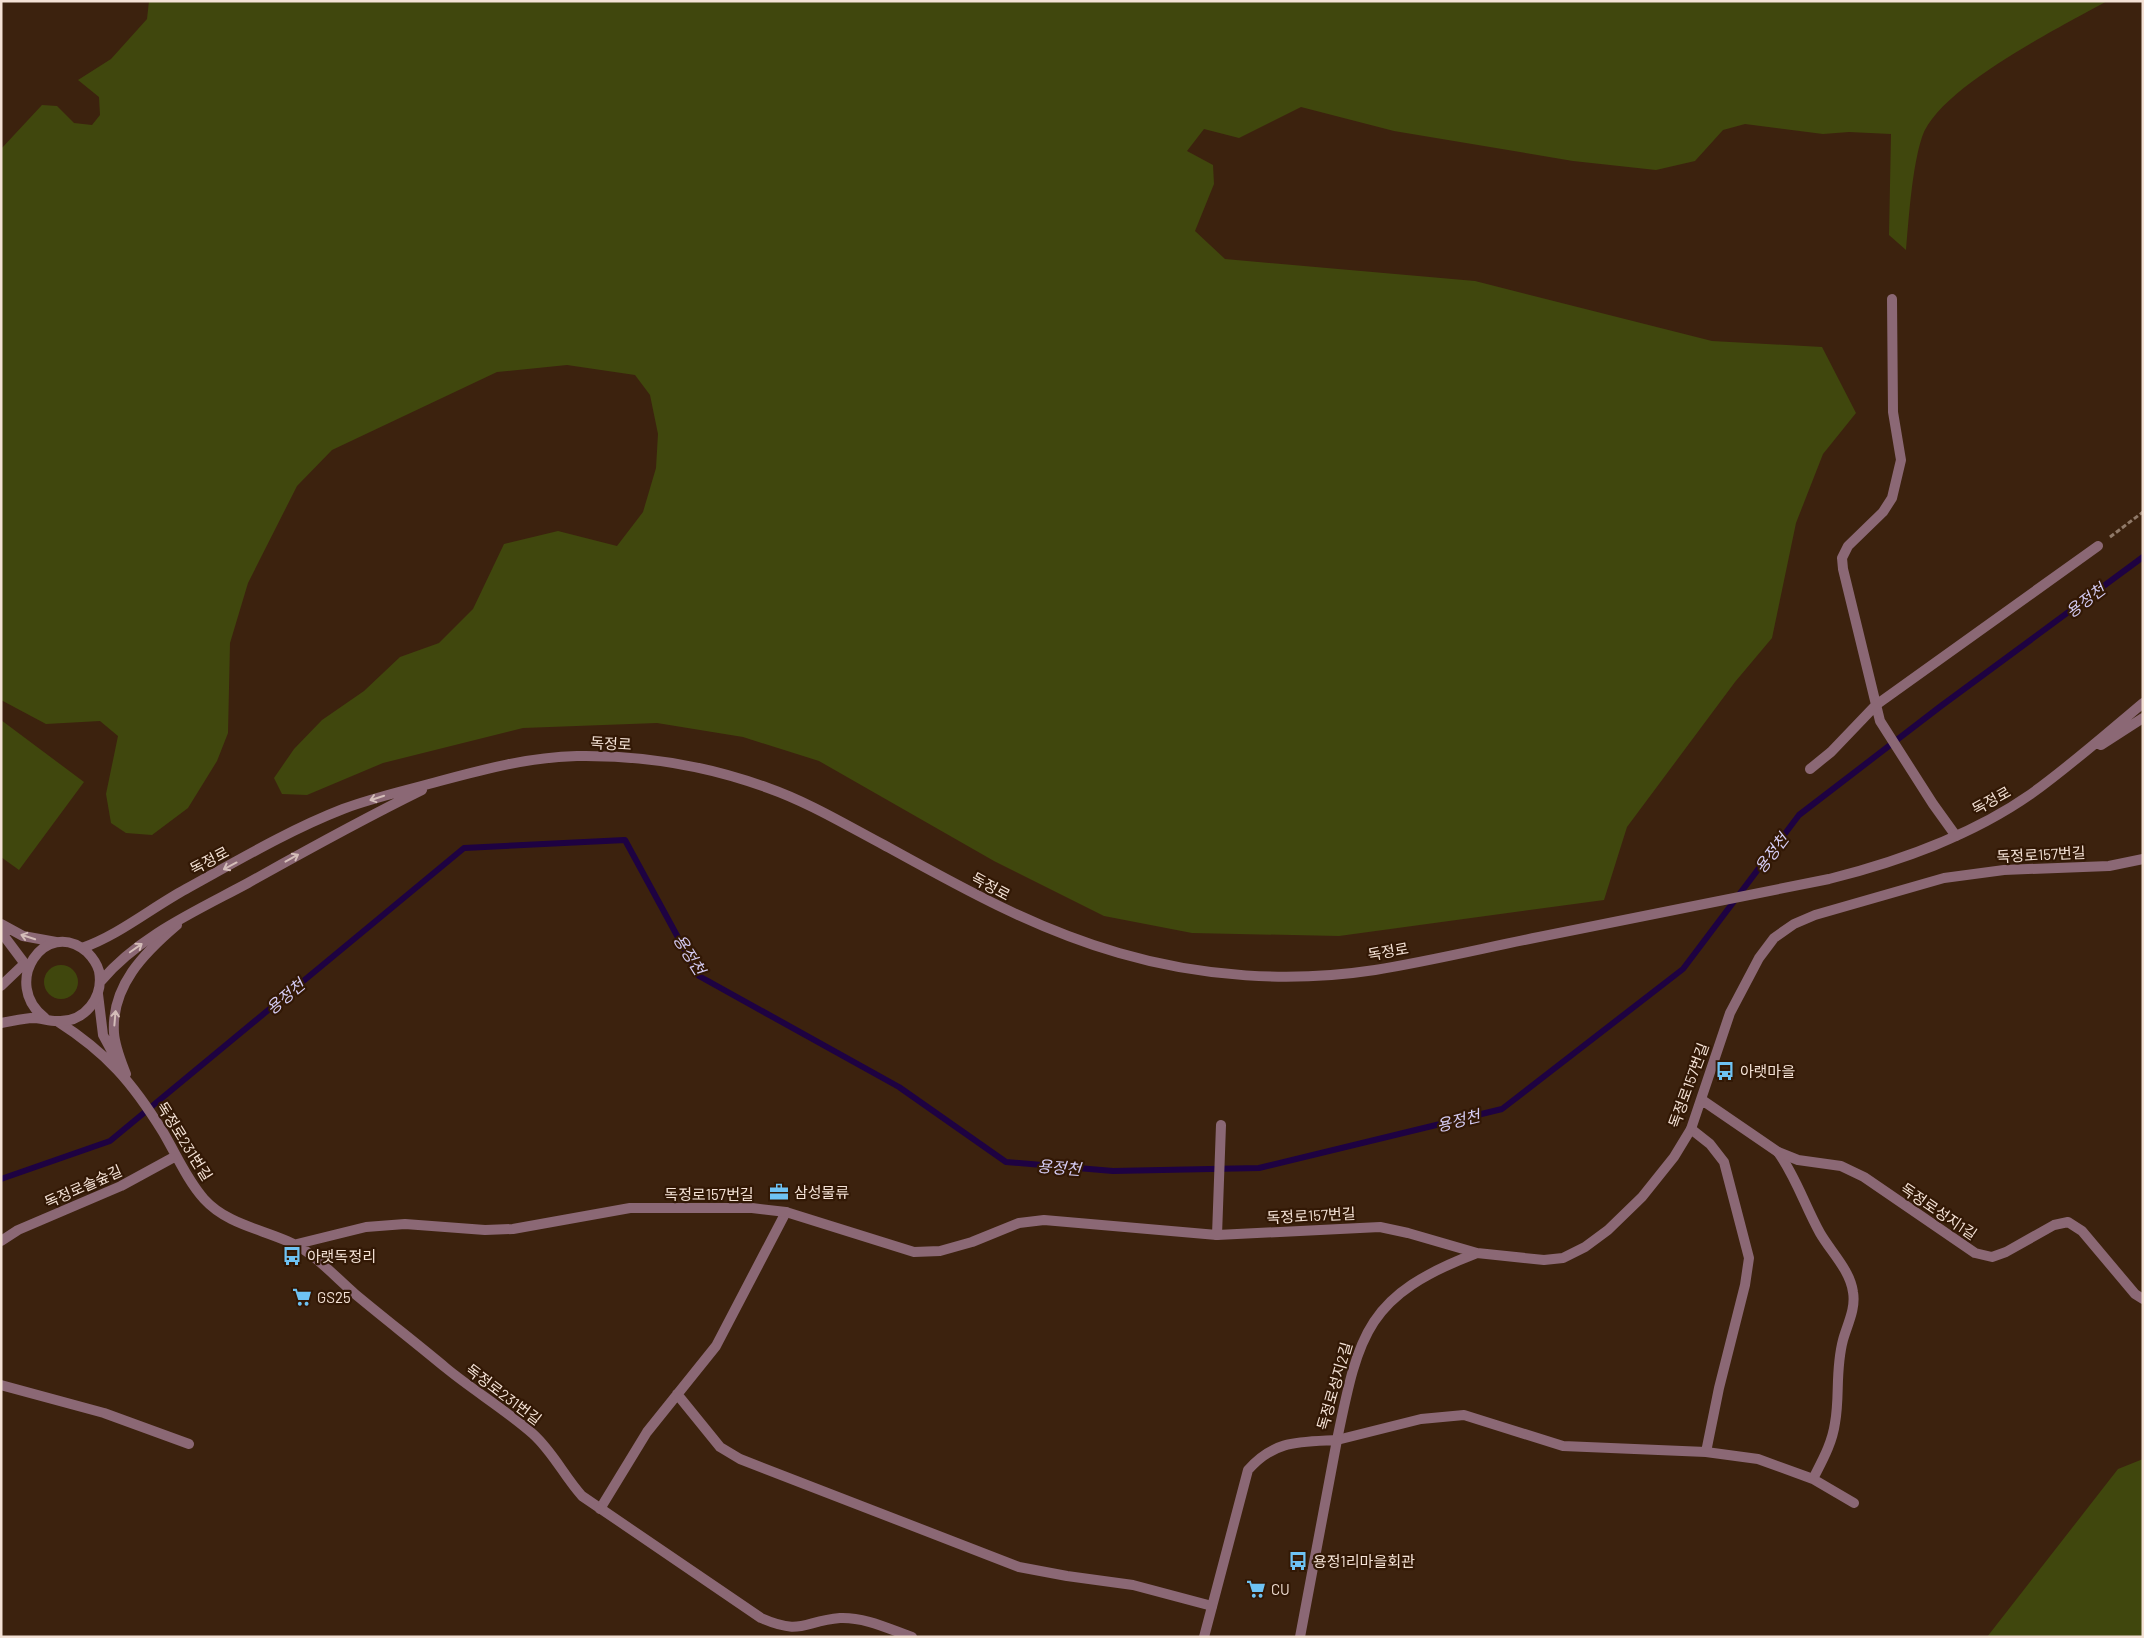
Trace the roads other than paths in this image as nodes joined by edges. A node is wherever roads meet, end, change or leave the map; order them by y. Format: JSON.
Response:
{"nodes":[{"id":1,"x":1892,"y":299,"type":"dead end"},
{"id":2,"x":2098,"y":546,"type":"road end"},
{"id":3,"x":2143,"y":702,"type":"edge"},
{"id":4,"x":1876,"y":705,"type":"junction"},
{"id":5,"x":2143,"y":718,"type":"edge"},
{"id":6,"x":1810,"y":769,"type":"dead end"},
{"id":7,"x":2065,"y":769,"type":"junction"},
{"id":8,"x":441,"y":781,"type":"junction"},
{"id":9,"x":1956,"y":836,"type":"junction"},
{"id":10,"x":2143,"y":859,"type":"edge"},
{"id":11,"x":186,"y":916,"type":"junction"},
{"id":12,"x":1,"y":924,"type":"edge"},
{"id":13,"x":1,"y":932,"type":"edge"},
{"id":14,"x":56,"y":942,"type":"junction"},
{"id":15,"x":82,"y":948,"type":"junction"},
{"id":16,"x":25,"y":964,"type":"junction"},
{"id":17,"x":100,"y":981,"type":"junction"},
{"id":18,"x":1,"y":986,"type":"edge"},
{"id":19,"x":98,"y":994,"type":"junction"},
{"id":20,"x":45,"y":1018,"type":"junction"},
{"id":21,"x":57,"y":1021,"type":"junction"},
{"id":22,"x":1,"y":1023,"type":"edge"},
{"id":23,"x":128,"y":1082,"type":"junction"},
{"id":24,"x":1702,"y":1100,"type":"junction"},
{"id":25,"x":1221,"y":1125,"type":"dead end"},
{"id":26,"x":1691,"y":1129,"type":"junction"},
{"id":27,"x":1778,"y":1152,"type":"junction"},
{"id":28,"x":176,"y":1156,"type":"junction"},
{"id":29,"x":786,"y":1212,"type":"junction"},
{"id":30,"x":1217,"y":1235,"type":"junction"},
{"id":31,"x":1,"y":1241,"type":"edge"},
{"id":32,"x":296,"y":1244,"type":"junction"},
{"id":33,"x":1477,"y":1253,"type":"junction"},
{"id":34,"x":2143,"y":1299,"type":"edge"},
{"id":35,"x":1,"y":1384,"type":"edge"},
{"id":36,"x":677,"y":1394,"type":"junction"},
{"id":37,"x":1337,"y":1440,"type":"junction"},
{"id":38,"x":189,"y":1444,"type":"dead end"},
{"id":39,"x":1706,"y":1452,"type":"junction"},
{"id":40,"x":1813,"y":1479,"type":"junction"},
{"id":41,"x":1854,"y":1503,"type":"dead end"},
{"id":42,"x":600,"y":1508,"type":"junction"},
{"id":43,"x":1212,"y":1606,"type":"junction"},
{"id":44,"x":912,"y":1637,"type":"edge"},
{"id":45,"x":1204,"y":1637,"type":"edge"},
{"id":46,"x":1300,"y":1637,"type":"edge"}],
"edges":[{"from":1,"to":4,"type":"street"},
{"from":2,"to":4,"type":"street"},
{"from":3,"to":7,"type":"street","name":"독정로"},
{"from":4,"to":6,"type":"street"},
{"from":4,"to":9,"type":"street"},
{"from":5,"to":7,"type":"street"},
{"from":7,"to":9,"type":"street","name":"독정로"},
{"from":8,"to":9,"type":"street","name":"독정로"},
{"from":11,"to":8,"type":"street","name":"독정로","one_way":true},
{"from":8,"to":15,"type":"street","name":"독정로","one_way":true},
{"from":10,"to":24,"type":"street","name":"독정로157번길"},
{"from":17,"to":11,"type":"street","name":"독정로","one_way":true},
{"from":23,"to":11,"type":"street","one_way":true},
{"from":14,"to":12,"type":"street","one_way":true},
{"from":13,"to":16,"type":"street"},
{"from":14,"to":15,"type":"street"},
{"from":14,"to":16,"type":"street"},
{"from":15,"to":17,"type":"street"},
{"from":16,"to":18,"type":"street"},
{"from":16,"to":20,"type":"street"},
{"from":17,"to":19,"type":"street"},
{"from":19,"to":21,"type":"street"},
{"from":19,"to":23,"type":"street"},
{"from":20,"to":21,"type":"street"},
{"from":20,"to":22,"type":"street"},
{"from":21,"to":23,"type":"street"},
{"from":23,"to":28,"type":"street","name":"독정로231번길"},
{"from":24,"to":26,"type":"street","name":"독정로157번길"},
{"from":24,"to":27,"type":"street","name":"독정로성지1길"},
{"from":25,"to":30,"type":"street"},
{"from":26,"to":33,"type":"street","name":"독정로157번길"},
{"from":26,"to":39,"type":"street"},
{"from":27,"to":34,"type":"street","name":"독정로성지1길"},
{"from":27,"to":40,"type":"street"},
{"from":28,"to":31,"type":"street","name":"독정로솔숲길"},
{"from":28,"to":32,"type":"street","name":"독정로231번길"},
{"from":29,"to":30,"type":"street","name":"독정로157번길"},
{"from":29,"to":32,"type":"street","name":"독정로157번길"},
{"from":29,"to":36,"type":"street"},
{"from":30,"to":33,"type":"street","name":"독정로157번길"},
{"from":32,"to":42,"type":"street","name":"독정로231번길"},
{"from":33,"to":37,"type":"street","name":"독정로성지2길"},
{"from":35,"to":38,"type":"street"},
{"from":36,"to":42,"type":"street"},
{"from":36,"to":43,"type":"street"},
{"from":37,"to":39,"type":"street"},
{"from":37,"to":43,"type":"street","name":"독정로성지2길"},
{"from":37,"to":46,"type":"street"},
{"from":39,"to":40,"type":"street"},
{"from":40,"to":41,"type":"street"},
{"from":42,"to":44,"type":"street","name":"독정로231번길"},
{"from":43,"to":45,"type":"street","name":"독정로성지2길"}]}
